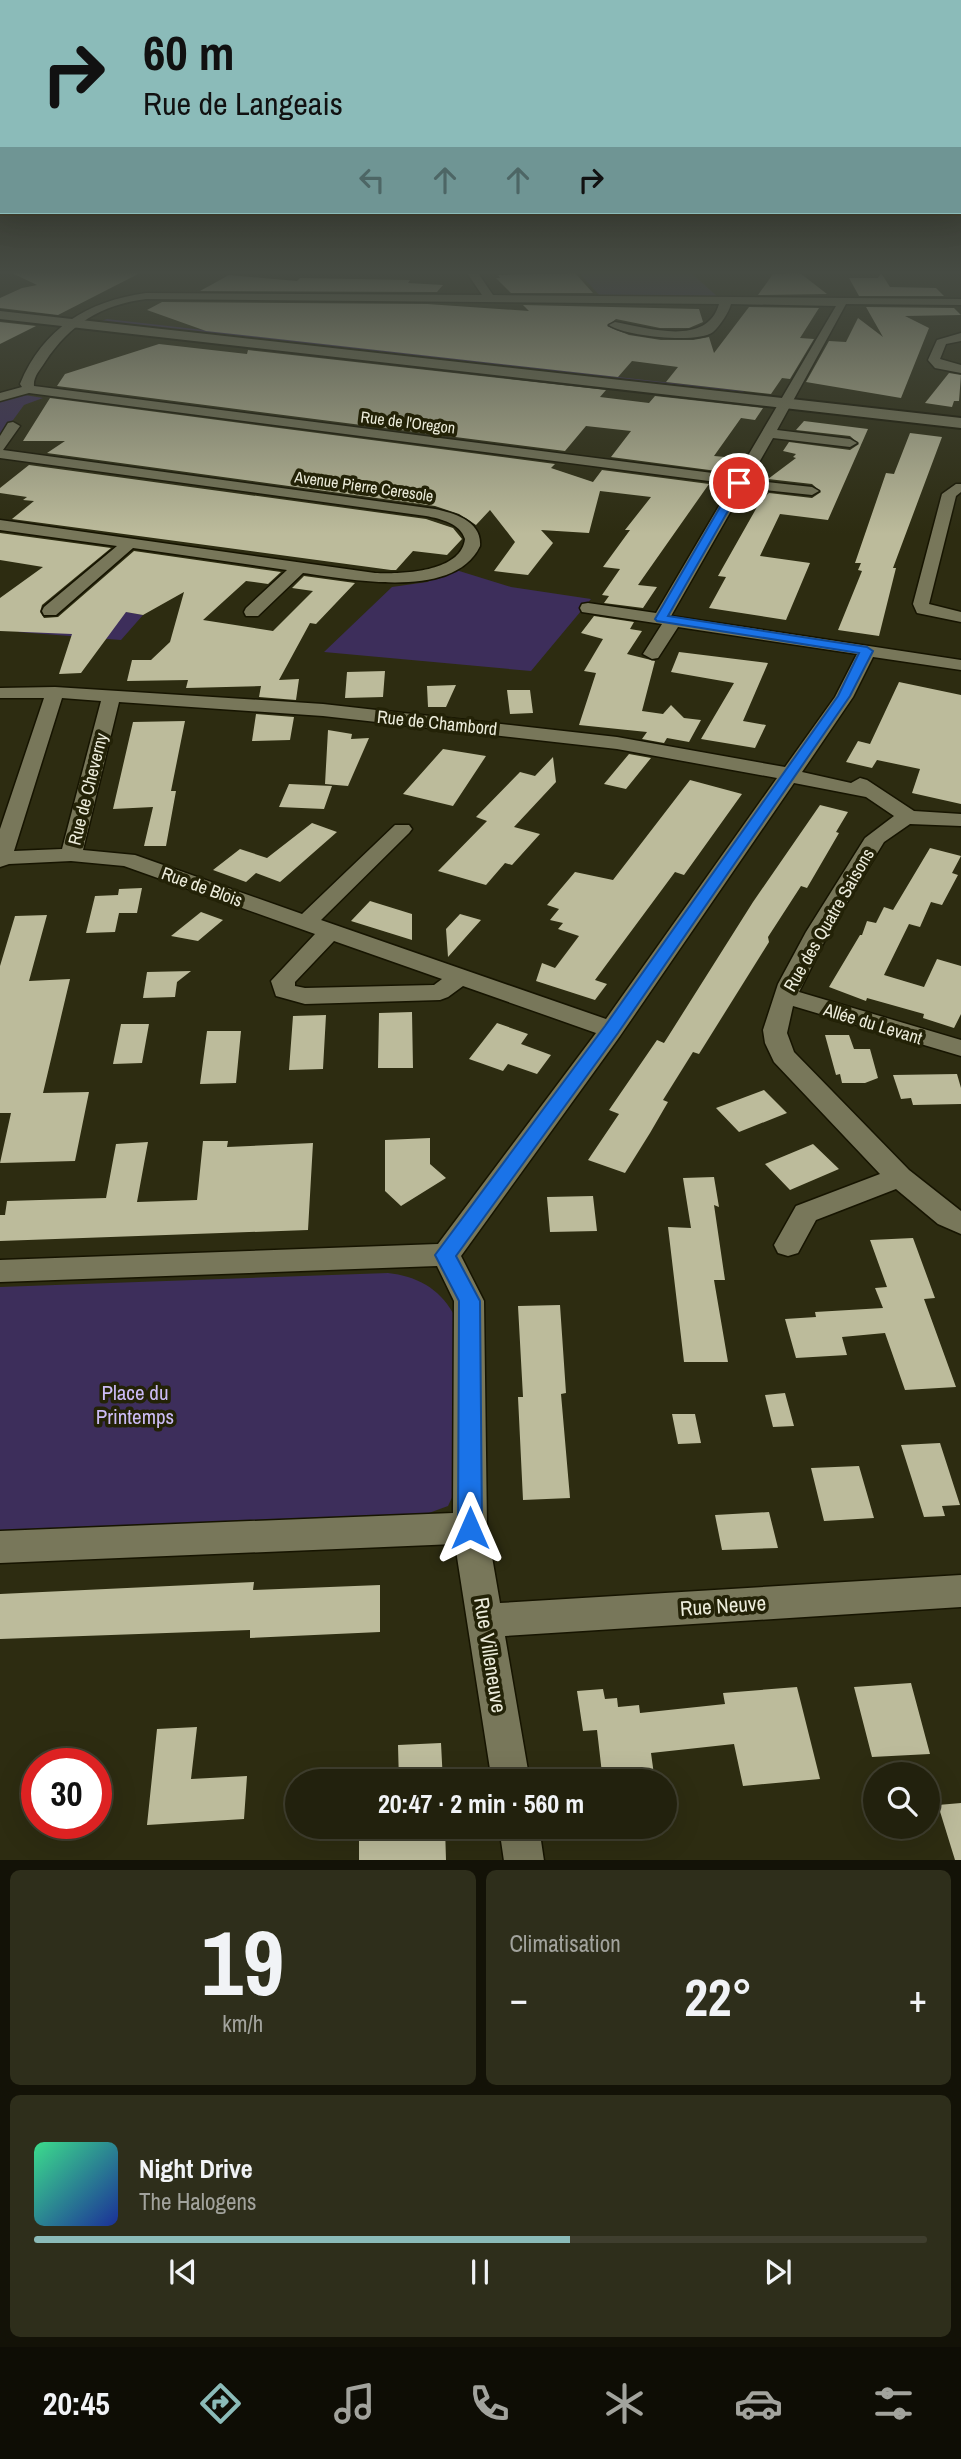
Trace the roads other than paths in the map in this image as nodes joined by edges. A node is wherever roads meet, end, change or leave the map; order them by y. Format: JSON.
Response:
{"nodes":[{"id":1,"x":40,"y":360,"type":"edge"},
{"id":2,"x":439,"y":360,"type":"edge"},
{"id":3,"x":811,"y":360,"type":"edge"},
{"id":4,"x":934,"y":360,"type":"edge"},
{"id":5,"x":961,"y":369,"type":"edge"},
{"id":6,"x":29,"y":389,"type":"junction"},
{"id":7,"x":0,"y":397,"type":"edge"},
{"id":8,"x":788,"y":399,"type":"junction"},
{"id":9,"x":961,"y":413,"type":"edge"},
{"id":10,"x":961,"y":423,"type":"edge"},
{"id":11,"x":13,"y":426,"type":"dead end"},
{"id":12,"x":768,"y":433,"type":"junction"},
{"id":13,"x":850,"y":443,"type":"dead end"},
{"id":14,"x":2,"y":455,"type":"edge"},
{"id":15,"x":740,"y":482,"type":"junction"},
{"id":16,"x":961,"y":488,"type":"edge"},
{"id":17,"x":812,"y":491,"type":"dead end"},
{"id":18,"x":0,"y":525,"type":"edge"},
{"id":19,"x":130,"y":543,"type":"junction"},
{"id":20,"x":299,"y":568,"type":"junction"},
{"id":21,"x":922,"y":597,"type":"junction"},
{"id":22,"x":961,"y":603,"type":"edge"},
{"id":23,"x":588,"y":608,"type":"dead end"},
{"id":24,"x":50,"y":611,"type":"dead end"},
{"id":25,"x":252,"y":612,"type":"dead end"},
{"id":26,"x":961,"y":617,"type":"edge"},
{"id":27,"x":667,"y":620,"type":"junction"},
{"id":28,"x":867,"y":651,"type":"junction"},
{"id":29,"x":652,"y":654,"type":"dead end"},
{"id":30,"x":961,"y":665,"type":"edge"},
{"id":31,"x":55,"y":692,"type":"junction"},
{"id":32,"x":0,"y":693,"type":"edge"},
{"id":33,"x":111,"y":696,"type":"junction"},
{"id":34,"x":793,"y":768,"type":"junction"},
{"id":35,"x":909,"y":818,"type":"junction"},
{"id":36,"x":961,"y":820,"type":"edge"},
{"id":37,"x":402,"y":829,"type":"dead end"},
{"id":38,"x":71,"y":855,"type":"junction"},
{"id":39,"x":0,"y":860,"type":"edge"},
{"id":40,"x":306,"y":923,"type":"junction"},
{"id":41,"x":330,"y":932,"type":"junction"},
{"id":42,"x":459,"y":978,"type":"junction"},
{"id":43,"x":785,"y":996,"type":"junction"},
{"id":44,"x":611,"y":1030,"type":"junction"},
{"id":45,"x":961,"y":1048,"type":"edge"},
{"id":46,"x":899,"y":1177,"type":"junction"},
{"id":47,"x":961,"y":1223,"type":"edge"},
{"id":48,"x":788,"y":1245,"type":"dead end"},
{"id":49,"x":446,"y":1255,"type":"junction"},
{"id":50,"x":0,"y":1271,"type":"edge"},
{"id":51,"x":470,"y":1528,"type":"junction"},
{"id":52,"x":0,"y":1547,"type":"edge"},
{"id":53,"x":961,"y":1591,"type":"edge"},
{"id":54,"x":485,"y":1621,"type":"junction"},
{"id":55,"x":509,"y":1769,"type":"edge"},
{"id":56,"x":521,"y":1839,"type":"edge"},
{"id":57,"x":524,"y":1860,"type":"edge"}],
"edges":[{"from":1,"to":6,"type":"street"},
{"from":2,"to":8,"type":"street"},
{"from":3,"to":8,"type":"street"},
{"from":4,"to":5,"type":"street"},
{"from":6,"to":7,"type":"street"},
{"from":6,"to":15,"type":"street","name":"Rue de l'Oregon"},
{"from":8,"to":9,"type":"street"},
{"from":8,"to":10,"type":"street"},
{"from":8,"to":12,"type":"street"},
{"from":11,"to":14,"type":"street"},
{"from":12,"to":13,"type":"street"},
{"from":12,"to":15,"type":"street"},
{"from":14,"to":20,"type":"street","name":"Avenue Pierre Ceresole"},
{"from":15,"to":17,"type":"street"},
{"from":15,"to":27,"type":"street"},
{"from":16,"to":21,"type":"street"},
{"from":18,"to":19,"type":"street","name":"Avenue Pierre Ceresole"},
{"from":19,"to":20,"type":"street","name":"Avenue Pierre Ceresole"},
{"from":19,"to":24,"type":"street"},
{"from":20,"to":25,"type":"street"},
{"from":21,"to":22,"type":"street"},
{"from":21,"to":26,"type":"street"},
{"from":23,"to":27,"type":"street"},
{"from":27,"to":28,"type":"street"},
{"from":27,"to":29,"type":"street"},
{"from":28,"to":30,"type":"street"},
{"from":28,"to":34,"type":"street"},
{"from":31,"to":32,"type":"street","name":"Rue de Chambord"},
{"from":31,"to":33,"type":"street","name":"Rue de Chambord"},
{"from":31,"to":39,"type":"street","name":"Rue de Cheverny"},
{"from":33,"to":34,"type":"street","name":"Rue de Chambord"},
{"from":33,"to":38,"type":"street","name":"Rue de Cheverny"},
{"from":34,"to":35,"type":"street","name":"Rue de Chambord"},
{"from":34,"to":44,"type":"street"},
{"from":35,"to":36,"type":"street"},
{"from":35,"to":43,"type":"street","name":"Rue des Quatre Saisons"},
{"from":37,"to":40,"type":"street"},
{"from":38,"to":39,"type":"street","name":"Rue de Cheverny"},
{"from":38,"to":40,"type":"street","name":"Rue de Blois"},
{"from":40,"to":41,"type":"street","name":"Rue de Blois"},
{"from":41,"to":42,"type":"street","name":"Rue de Blois"},
{"from":41,"to":42,"type":"street"},
{"from":42,"to":44,"type":"street","name":"Rue de Blois"},
{"from":43,"to":45,"type":"street","name":"Allée du Levant"},
{"from":43,"to":46,"type":"street","name":"Rue des Quatre Saisons"},
{"from":44,"to":49,"type":"street"},
{"from":46,"to":47,"type":"street","name":"Rue des Quatre Saisons"},
{"from":46,"to":48,"type":"street"},
{"from":49,"to":50,"type":"street"},
{"from":49,"to":51,"type":"street"},
{"from":51,"to":52,"type":"street"},
{"from":51,"to":54,"type":"street","name":"Rue Villeneuve"},
{"from":53,"to":54,"type":"street","name":"Rue Neuve"},
{"from":54,"to":55,"type":"street","name":"Rue Villeneuve"},
{"from":56,"to":57,"type":"street"}]}
